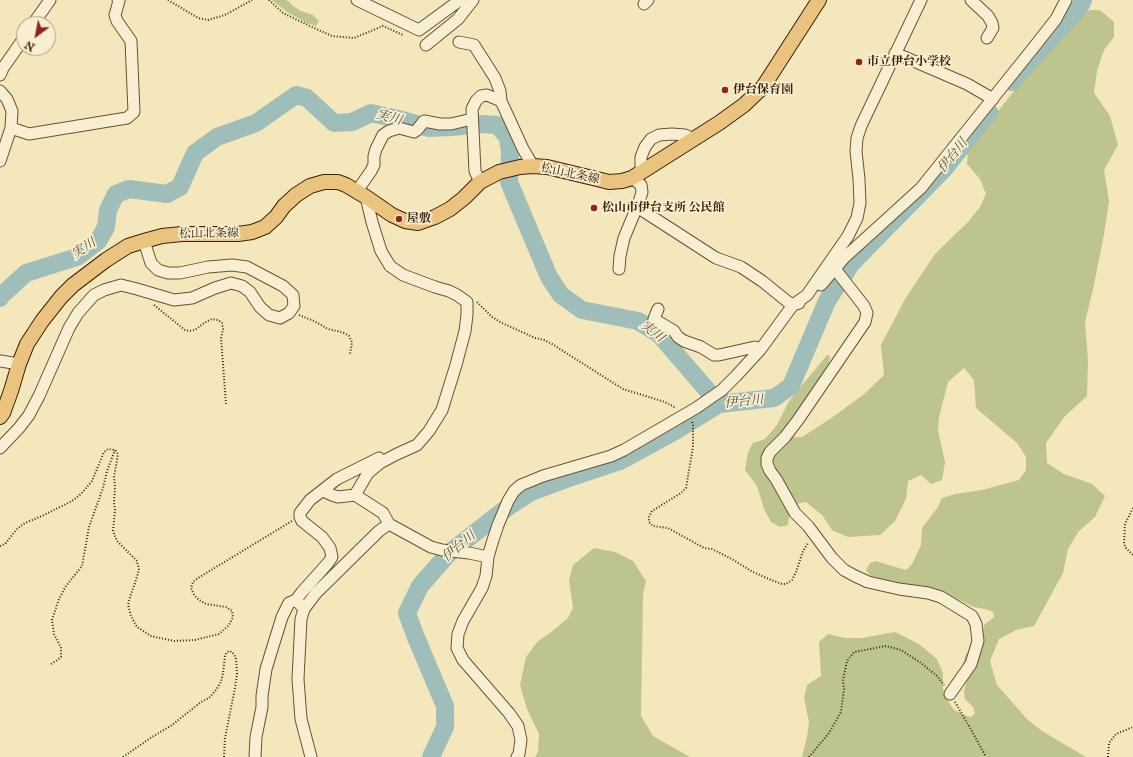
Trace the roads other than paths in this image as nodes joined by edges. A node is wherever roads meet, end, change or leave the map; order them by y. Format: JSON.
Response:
{"nodes":[{"id":1,"x":50,"y":0,"type":"edge"},
{"id":2,"x":118,"y":0,"type":"edge"},
{"id":3,"x":357,"y":0,"type":"edge"},
{"id":4,"x":460,"y":0,"type":"edge"},
{"id":5,"x":473,"y":0,"type":"edge"},
{"id":6,"x":819,"y":0,"type":"edge"},
{"id":7,"x":921,"y":0,"type":"edge"},
{"id":8,"x":970,"y":0,"type":"edge"},
{"id":9,"x":1066,"y":0,"type":"edge"},
{"id":10,"x":39,"y":16,"type":"edge"},
{"id":11,"x":987,"y":38,"type":"dead end"},
{"id":12,"x":458,"y":42,"type":"dead end"},
{"id":13,"x":426,"y":45,"type":"dead end"},
{"id":14,"x":16,"y":49,"type":"edge"},
{"id":15,"x":895,"y":53,"type":"junction"},
{"id":16,"x":0,"y":75,"type":"edge"},
{"id":17,"x":0,"y":91,"type":"edge"},
{"id":18,"x":992,"y":98,"type":"junction"},
{"id":19,"x":501,"y":101,"type":"junction"},
{"id":20,"x":472,"y":124,"type":"junction"},
{"id":21,"x":11,"y":128,"type":"junction"},
{"id":22,"x":694,"y":139,"type":"junction"},
{"id":23,"x":0,"y":162,"type":"edge"},
{"id":24,"x":533,"y":166,"type":"junction"},
{"id":25,"x":637,"y":175,"type":"junction"},
{"id":26,"x":480,"y":182,"type":"junction"},
{"id":27,"x":362,"y":194,"type":"junction"},
{"id":28,"x":637,"y":206,"type":"junction"},
{"id":29,"x":144,"y":241,"type":"junction"},
{"id":30,"x":619,"y":269,"type":"dead end"},
{"id":31,"x":837,"y":272,"type":"junction"},
{"id":32,"x":793,"y":305,"type":"junction"},
{"id":33,"x":658,"y":309,"type":"dead end"},
{"id":34,"x":760,"y":350,"type":"junction"},
{"id":35,"x":0,"y":361,"type":"edge"},
{"id":36,"x":19,"y":364,"type":"junction"},
{"id":37,"x":0,"y":417,"type":"edge"},
{"id":38,"x":0,"y":448,"type":"edge"},
{"id":39,"x":397,"y":454,"type":"junction"},
{"id":40,"x":323,"y":491,"type":"junction"},
{"id":41,"x":355,"y":495,"type":"junction"},
{"id":42,"x":389,"y":524,"type":"junction"},
{"id":43,"x":488,"y":557,"type":"junction"},
{"id":44,"x":296,"y":600,"type":"junction"},
{"id":45,"x":304,"y":609,"type":"junction"},
{"id":46,"x":950,"y":694,"type":"road end"},
{"id":47,"x":256,"y":757,"type":"edge"},
{"id":48,"x":311,"y":757,"type":"edge"},
{"id":49,"x":517,"y":757,"type":"edge"}],
"edges":[{"from":1,"to":10,"type":"street"},
{"from":2,"to":21,"type":"street"},
{"from":3,"to":4,"type":"street"},
{"from":5,"to":13,"type":"street"},
{"from":6,"to":22,"type":"main road","name":"松山北条線"},
{"from":7,"to":15,"type":"street"},
{"from":8,"to":11,"type":"street"},
{"from":9,"to":18,"type":"street"},
{"from":12,"to":19,"type":"street"},
{"from":14,"to":16,"type":"street"},
{"from":15,"to":18,"type":"street"},
{"from":15,"to":32,"type":"street"},
{"from":17,"to":21,"type":"street"},
{"from":18,"to":31,"type":"street"},
{"from":19,"to":20,"type":"street"},
{"from":19,"to":24,"type":"street"},
{"from":20,"to":26,"type":"street"},
{"from":20,"to":27,"type":"street"},
{"from":21,"to":23,"type":"street"},
{"from":22,"to":25,"type":"main road","name":"松山北条線"},
{"from":22,"to":25,"type":"street"},
{"from":24,"to":25,"type":"main road","name":"松山北条線"},
{"from":24,"to":26,"type":"main road","name":"松山北条線"},
{"from":25,"to":28,"type":"street"},
{"from":26,"to":27,"type":"main road","name":"松山北条線"},
{"from":27,"to":29,"type":"main road","name":"松山北条線"},
{"from":27,"to":39,"type":"street"},
{"from":28,"to":30,"type":"street"},
{"from":28,"to":32,"type":"street"},
{"from":29,"to":36,"type":"main road","name":"松山北条線"},
{"from":29,"to":38,"type":"street"},
{"from":31,"to":32,"type":"street"},
{"from":31,"to":46,"type":"street"},
{"from":32,"to":34,"type":"street"},
{"from":33,"to":34,"type":"street"},
{"from":34,"to":43,"type":"street"},
{"from":35,"to":36,"type":"street"},
{"from":36,"to":37,"type":"main road","name":"松山北条線"},
{"from":39,"to":40,"type":"street"},
{"from":39,"to":41,"type":"street"},
{"from":40,"to":41,"type":"street"},
{"from":40,"to":44,"type":"street"},
{"from":41,"to":42,"type":"street"},
{"from":42,"to":43,"type":"street"},
{"from":42,"to":45,"type":"street"},
{"from":43,"to":49,"type":"street"},
{"from":44,"to":45,"type":"street"},
{"from":44,"to":47,"type":"street"},
{"from":45,"to":48,"type":"street"}]}
